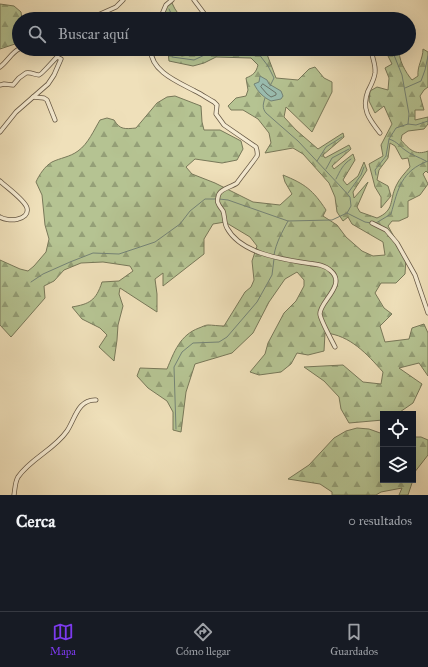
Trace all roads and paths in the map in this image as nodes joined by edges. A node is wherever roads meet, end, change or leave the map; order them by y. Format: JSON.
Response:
{"nodes":[{"id":1,"x":123,"y":0,"type":"edge"},
{"id":2,"x":172,"y":0,"type":"edge"},
{"id":3,"x":194,"y":0,"type":"edge"},
{"id":4,"x":105,"y":12,"type":"edge"},
{"id":5,"x":163,"y":12,"type":"edge"},
{"id":6,"x":203,"y":12,"type":"edge"},
{"id":7,"x":12,"y":55,"type":"edge"},
{"id":8,"x":151,"y":56,"type":"edge"},
{"id":9,"x":373,"y":56,"type":"edge"},
{"id":10,"x":0,"y":67,"type":"edge"},
{"id":11,"x":0,"y":85,"type":"edge"},
{"id":12,"x":33,"y":98,"type":"junction"},
{"id":13,"x":55,"y":120,"type":"dead end"},
{"id":14,"x":0,"y":132,"type":"edge"},
{"id":15,"x":380,"y":133,"type":"dead end"},
{"id":16,"x":0,"y":181,"type":"edge"},
{"id":17,"x":0,"y":217,"type":"edge"},
{"id":18,"x":372,"y":223,"type":"dead end"},
{"id":19,"x":428,"y":313,"type":"edge"},
{"id":20,"x":335,"y":347,"type":"dead end"},
{"id":21,"x":96,"y":400,"type":"dead end"},
{"id":22,"x":14,"y":495,"type":"edge"}],
"edges":[{"from":1,"to":4,"type":"street"},
{"from":2,"to":5,"type":"street"},
{"from":3,"to":6,"type":"street"},
{"from":7,"to":10,"type":"street"},
{"from":8,"to":20,"type":"street"},
{"from":9,"to":15,"type":"street"},
{"from":11,"to":12,"type":"street"},
{"from":12,"to":13,"type":"street"},
{"from":12,"to":14,"type":"street"},
{"from":16,"to":17,"type":"street"},
{"from":18,"to":19,"type":"street"},
{"from":21,"to":22,"type":"street"}]}
